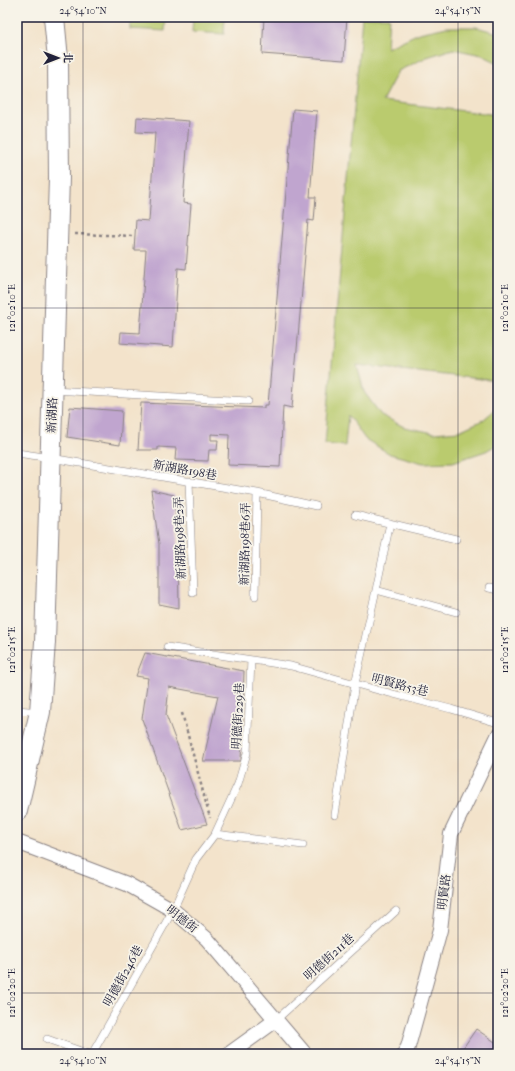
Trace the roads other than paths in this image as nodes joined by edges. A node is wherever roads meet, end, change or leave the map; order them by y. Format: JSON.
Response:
{"nodes":[{"id":1,"x":54,"y":17,"type":"edge"},
{"id":2,"x":53,"y":390,"type":"junction"},
{"id":3,"x":248,"y":401,"type":"dead end"},
{"id":4,"x":17,"y":453,"type":"edge"},
{"id":5,"x":51,"y":458,"type":"junction"},
{"id":6,"x":189,"y":481,"type":"junction"},
{"id":7,"x":256,"y":493,"type":"junction"},
{"id":8,"x":316,"y":506,"type":"dead end"},
{"id":9,"x":356,"y":515,"type":"dead end"},
{"id":10,"x":390,"y":523,"type":"junction"},
{"id":11,"x":456,"y":539,"type":"dead end"},
{"id":12,"x":489,"y":588,"type":"dead end"},
{"id":13,"x":376,"y":590,"type":"junction"},
{"id":14,"x":498,"y":590,"type":"edge"},
{"id":15,"x":193,"y":593,"type":"dead end"},
{"id":16,"x":255,"y":596,"type":"dead end"},
{"id":17,"x":456,"y":612,"type":"dead end"},
{"id":18,"x":167,"y":647,"type":"dead end"},
{"id":19,"x":251,"y":660,"type":"junction"},
{"id":20,"x":355,"y":684,"type":"junction"},
{"id":21,"x":17,"y":710,"type":"edge"},
{"id":22,"x":40,"y":712,"type":"junction"},
{"id":23,"x":498,"y":723,"type":"edge"},
{"id":24,"x":498,"y":736,"type":"edge"},
{"id":25,"x":17,"y":811,"type":"edge"},
{"id":26,"x":335,"y":815,"type":"dead end"},
{"id":27,"x":215,"y":834,"type":"junction"},
{"id":28,"x":17,"y":842,"type":"edge"},
{"id":29,"x":303,"y":845,"type":"dead end"},
{"id":30,"x":173,"y":910,"type":"junction"},
{"id":31,"x":396,"y":911,"type":"dead end"},
{"id":32,"x":276,"y":1020,"type":"junction"},
{"id":33,"x":47,"y":1039,"type":"dead end"},
{"id":34,"x":91,"y":1054,"type":"edge"},
{"id":35,"x":229,"y":1054,"type":"edge"},
{"id":36,"x":305,"y":1054,"type":"edge"},
{"id":37,"x":404,"y":1054,"type":"edge"}],
"edges":[{"from":1,"to":2,"type":"street","name":"新湖路"},
{"from":2,"to":3,"type":"lane"},
{"from":2,"to":5,"type":"street","name":"新湖路"},
{"from":4,"to":5,"type":"lane","name":"新湖路198巷"},
{"from":5,"to":6,"type":"lane","name":"新湖路198巷"},
{"from":5,"to":22,"type":"street","name":"新湖路"},
{"from":6,"to":7,"type":"lane","name":"新湖路198巷"},
{"from":6,"to":15,"type":"lane","name":"新湖路198巷2弄"},
{"from":7,"to":8,"type":"lane","name":"新湖路198巷"},
{"from":7,"to":16,"type":"lane","name":"新湖路198巷6弄"},
{"from":9,"to":10,"type":"lane"},
{"from":10,"to":11,"type":"lane"},
{"from":10,"to":13,"type":"lane"},
{"from":12,"to":14,"type":"lane"},
{"from":13,"to":17,"type":"lane"},
{"from":13,"to":20,"type":"lane"},
{"from":18,"to":19,"type":"lane"},
{"from":19,"to":20,"type":"lane"},
{"from":19,"to":27,"type":"lane","name":"明德街229巷"},
{"from":20,"to":23,"type":"lane","name":"明賢路53巷"},
{"from":20,"to":26,"type":"lane","name":"明賢路53巷"},
{"from":21,"to":22,"type":"lane"},
{"from":22,"to":25,"type":"street","name":"新湖路"},
{"from":24,"to":37,"type":"street","name":"明賢路"},
{"from":27,"to":29,"type":"lane"},
{"from":27,"to":30,"type":"lane","name":"明德街229巷"},
{"from":28,"to":30,"type":"street","name":"明德街"},
{"from":30,"to":32,"type":"street","name":"明德街"},
{"from":30,"to":34,"type":"lane","name":"明德街246巷"},
{"from":31,"to":32,"type":"lane","name":"明德街211巷"},
{"from":32,"to":35,"type":"street"},
{"from":32,"to":36,"type":"street","name":"明德街"},
{"from":33,"to":34,"type":"lane"}]}
